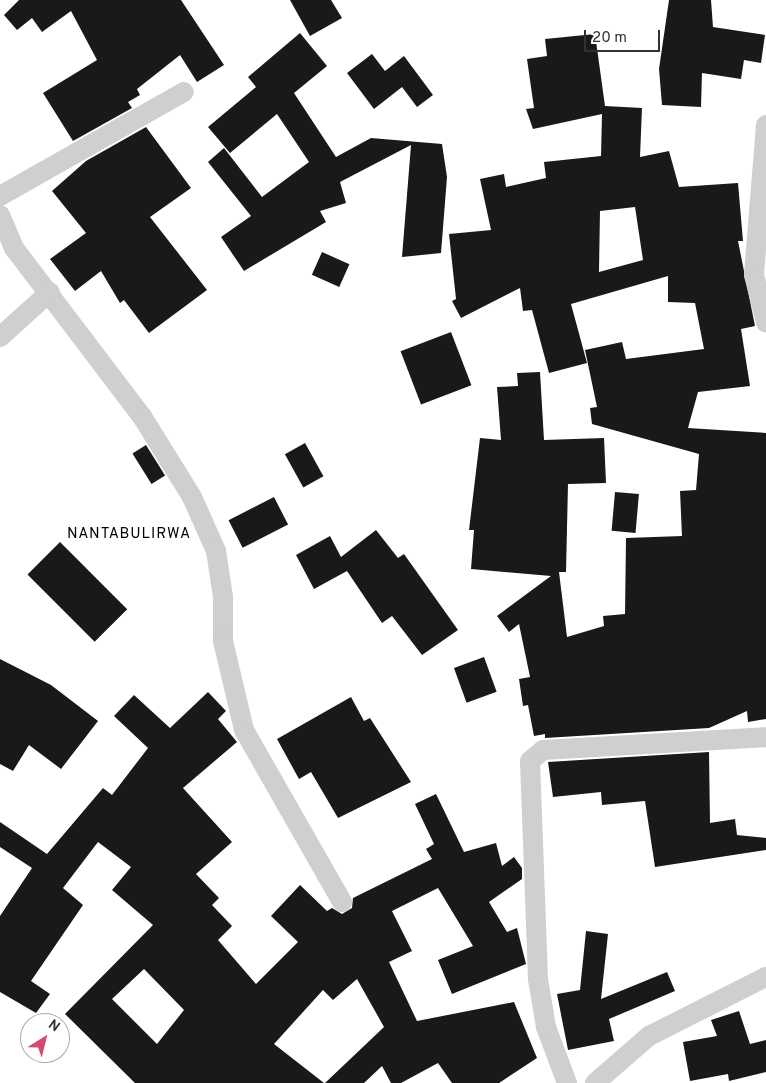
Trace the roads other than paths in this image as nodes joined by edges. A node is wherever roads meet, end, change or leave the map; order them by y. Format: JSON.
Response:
{"nodes":[{"id":1,"x":184,"y":92,"type":"dead end"},
{"id":2,"x":766,"y":125,"type":"edge"},
{"id":3,"x":0,"y":196,"type":"edge"},
{"id":4,"x":0,"y":215,"type":"edge"},
{"id":5,"x":50,"y":292,"type":"junction"},
{"id":6,"x":766,"y":322,"type":"edge"},
{"id":7,"x":0,"y":337,"type":"edge"},
{"id":8,"x":766,"y":737,"type":"edge"},
{"id":9,"x":342,"y":902,"type":"dead end"},
{"id":10,"x":766,"y":977,"type":"edge"},
{"id":11,"x":567,"y":1083,"type":"edge"},
{"id":12,"x":595,"y":1083,"type":"edge"}],
"edges":[{"from":1,"to":3,"type":"street"},
{"from":2,"to":6,"type":"street"},
{"from":4,"to":5,"type":"street"},
{"from":5,"to":7,"type":"street"},
{"from":5,"to":9,"type":"street"},
{"from":8,"to":11,"type":"street"},
{"from":10,"to":12,"type":"street"}]}
